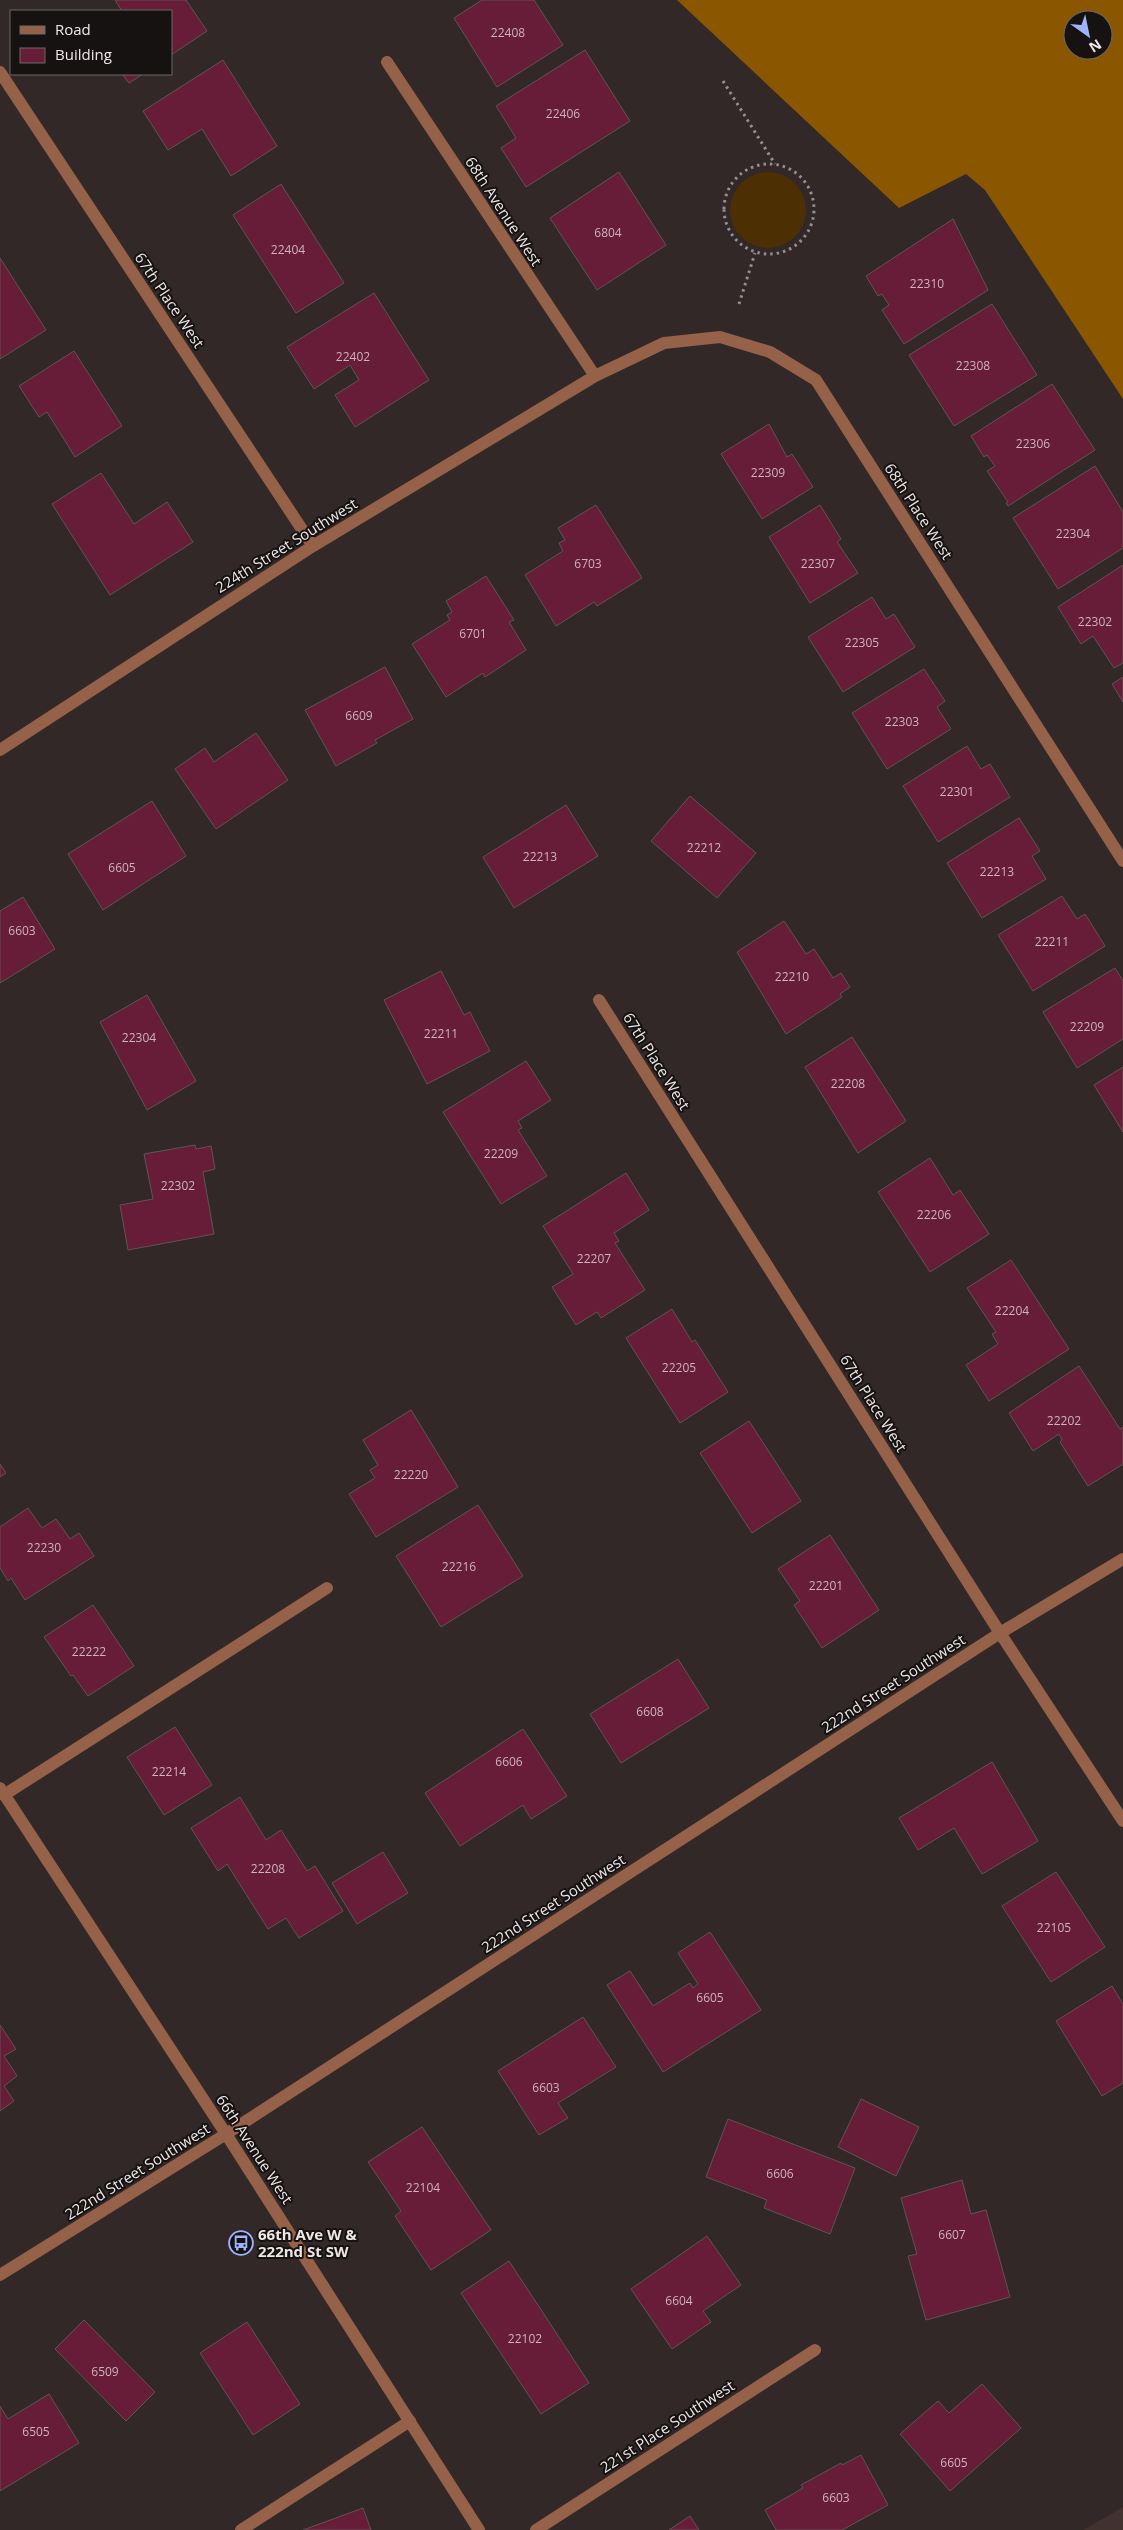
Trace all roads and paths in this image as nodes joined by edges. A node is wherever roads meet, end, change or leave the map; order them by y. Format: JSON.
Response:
{"nodes":[{"id":1,"x":387,"y":62,"type":"dead end"},
{"id":2,"x":0,"y":72,"type":"edge"},
{"id":3,"x":723,"y":81,"type":"dead end"},
{"id":4,"x":775,"y":165,"type":"junction"},
{"id":5,"x":756,"y":253,"type":"junction"},
{"id":6,"x":739,"y":304,"type":"dead end"},
{"id":7,"x":595,"y":376,"type":"junction"},
{"id":8,"x":313,"y":546,"type":"junction"},
{"id":9,"x":0,"y":750,"type":"edge"},
{"id":10,"x":1123,"y":861,"type":"edge"},
{"id":11,"x":600,"y":1000,"type":"dead end"},
{"id":12,"x":1123,"y":1559,"type":"edge"},
{"id":13,"x":327,"y":1588,"type":"dead end"},
{"id":14,"x":1000,"y":1633,"type":"junction"},
{"id":15,"x":2,"y":1791,"type":"edge"},
{"id":16,"x":1123,"y":1821,"type":"edge"},
{"id":17,"x":226,"y":2134,"type":"junction"},
{"id":18,"x":0,"y":2275,"type":"edge"},
{"id":19,"x":815,"y":2350,"type":"dead end"},
{"id":20,"x":410,"y":2421,"type":"junction"},
{"id":21,"x":240,"y":2530,"type":"edge"},
{"id":22,"x":479,"y":2530,"type":"edge"},
{"id":23,"x":536,"y":2530,"type":"edge"}],
"edges":[{"from":1,"to":7,"type":"street","name":"68th Avenue West"},
{"from":2,"to":8,"type":"street","name":"67th Place West"},
{"from":3,"to":4,"type":"path"},
{"from":4,"to":5,"type":"path"},
{"from":4,"to":5,"type":"path"},
{"from":5,"to":6,"type":"path"},
{"from":7,"to":8,"type":"street","name":"224th Street Southwest"},
{"from":7,"to":10,"type":"street","name":"68th Place West"},
{"from":8,"to":9,"type":"street","name":"224th Street Southwest"},
{"from":11,"to":14,"type":"street","name":"67th Place West"},
{"from":12,"to":14,"type":"street","name":"222nd Street Southwest"},
{"from":13,"to":15,"type":"street"},
{"from":14,"to":16,"type":"street","name":"67th Place West"},
{"from":14,"to":17,"type":"street","name":"222nd Street Southwest"},
{"from":15,"to":17,"type":"street","name":"66th Avenue West"},
{"from":17,"to":18,"type":"street","name":"222nd Street Southwest"},
{"from":17,"to":20,"type":"street","name":"66th Avenue West"},
{"from":19,"to":23,"type":"street","name":"221st Place Southwest"},
{"from":20,"to":21,"type":"street"},
{"from":20,"to":22,"type":"street","name":"66th Avenue West"}]}
